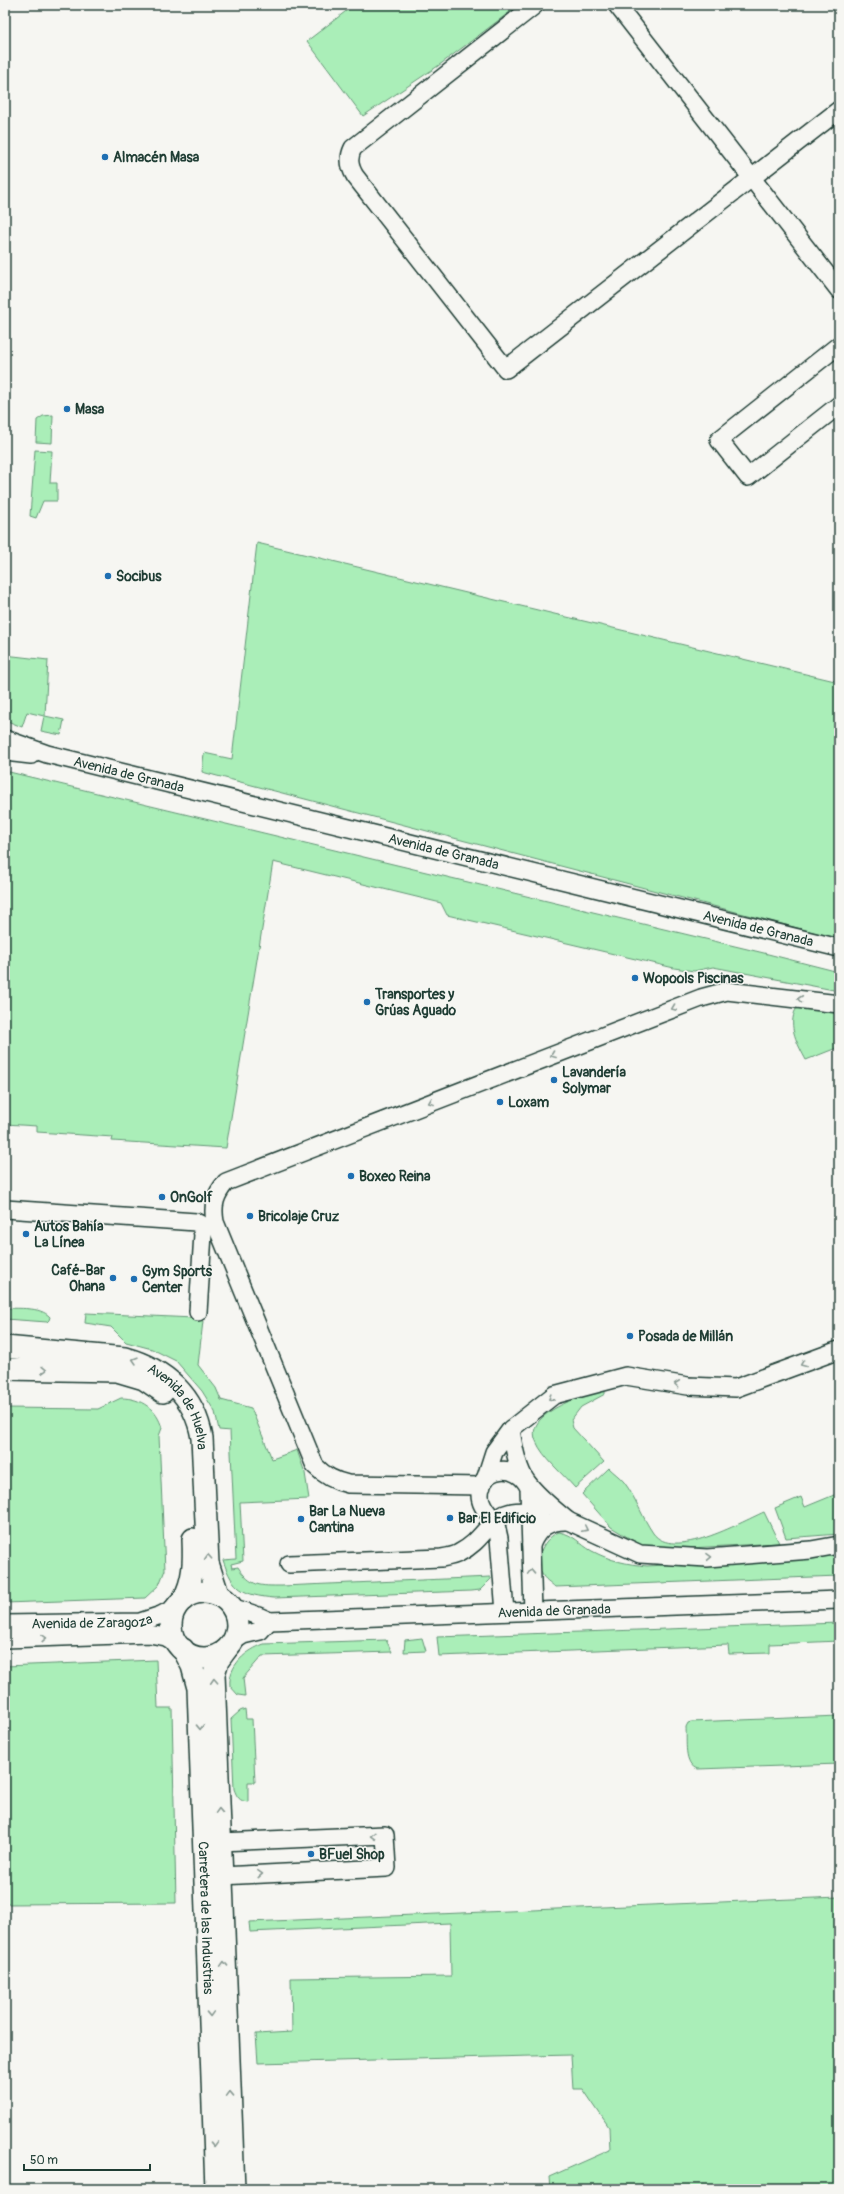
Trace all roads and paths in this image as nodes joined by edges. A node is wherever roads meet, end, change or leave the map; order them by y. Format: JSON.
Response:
{"nodes":[{"id":1,"x":535,"y":5,"type":"edge"},
{"id":2,"x":617,"y":5,"type":"edge"},
{"id":3,"x":839,"y":110,"type":"edge"},
{"id":4,"x":752,"y":178,"type":"junction"},
{"id":5,"x":839,"y":290,"type":"edge"},
{"id":6,"x":839,"y":345,"type":"edge"},
{"id":7,"x":839,"y":404,"type":"edge"},
{"id":8,"x":5,"y":739,"type":"edge"},
{"id":9,"x":5,"y":752,"type":"edge"},
{"id":10,"x":48,"y":754,"type":"junction"},
{"id":11,"x":839,"y":948,"type":"edge"},
{"id":12,"x":839,"y":1004,"type":"edge"},
{"id":13,"x":5,"y":1209,"type":"edge"},
{"id":14,"x":198,"y":1312,"type":"dead end"},
{"id":15,"x":5,"y":1347,"type":"edge"},
{"id":16,"x":839,"y":1350,"type":"edge"},
{"id":17,"x":5,"y":1369,"type":"edge"},
{"id":18,"x":511,"y":1429,"type":"junction"},
{"id":19,"x":526,"y":1481,"type":"junction"},
{"id":20,"x":484,"y":1483,"type":"junction"},
{"id":21,"x":530,"y":1512,"type":"junction"},
{"id":22,"x":493,"y":1521,"type":"junction"},
{"id":23,"x":568,"y":1521,"type":"junction"},
{"id":24,"x":531,"y":1545,"type":"junction"},
{"id":25,"x":839,"y":1545,"type":"edge"},
{"id":26,"x":289,"y":1564,"type":"dead end"},
{"id":27,"x":225,"y":1600,"type":"junction"},
{"id":28,"x":839,"y":1600,"type":"edge"},
{"id":29,"x":179,"y":1603,"type":"junction"},
{"id":30,"x":533,"y":1611,"type":"junction"},
{"id":31,"x":505,"y":1612,"type":"junction"},
{"id":32,"x":269,"y":1621,"type":"junction"},
{"id":33,"x":5,"y":1624,"type":"edge"},
{"id":34,"x":5,"y":1638,"type":"edge"},
{"id":35,"x":180,"y":1646,"type":"junction"},
{"id":36,"x":229,"y":1646,"type":"junction"},
{"id":37,"x":220,"y":1842,"type":"junction"},
{"id":38,"x":221,"y":1876,"type":"junction"},
{"id":39,"x":216,"y":2189,"type":"edge"},
{"id":40,"x":234,"y":2189,"type":"edge"}],
"edges":[{"from":1,"to":4,"type":"street"},
{"from":2,"to":4,"type":"street"},
{"from":3,"to":4,"type":"street"},
{"from":4,"to":5,"type":"street"},
{"from":6,"to":7,"type":"street"},
{"from":8,"to":10,"type":"street","name":"Avenida de Granada"},
{"from":9,"to":10,"type":"street","name":"Avenida de Granada"},
{"from":10,"to":11,"type":"street","name":"Avenida de Granada"},
{"from":12,"to":20,"type":"street","one_way":true},
{"from":13,"to":14,"type":"street"},
{"from":27,"to":15,"type":"main road","name":"Avenida de Huelva","one_way":true},
{"from":16,"to":18,"type":"street","one_way":true},
{"from":17,"to":29,"type":"main road","name":"Avenida de Huelva","one_way":true},
{"from":18,"to":19,"type":"street"},
{"from":18,"to":20,"type":"street"},
{"from":19,"to":20,"type":"street"},
{"from":19,"to":21,"type":"street"},
{"from":19,"to":23,"type":"street"},
{"from":20,"to":22,"type":"street"},
{"from":21,"to":22,"type":"street"},
{"from":21,"to":23,"type":"street"},
{"from":21,"to":24,"type":"street"},
{"from":22,"to":26,"type":"street"},
{"from":22,"to":31,"type":"street"},
{"from":23,"to":24,"type":"street"},
{"from":23,"to":25,"type":"street","one_way":true},
{"from":30,"to":24,"type":"street","one_way":true},
{"from":27,"to":29,"type":"main road"},
{"from":27,"to":32,"type":"street","name":"Avenida de Granada"},
{"from":27,"to":36,"type":"main road"},
{"from":28,"to":30,"type":"street","name":"Avenida de Granada"},
{"from":29,"to":33,"type":"street","name":"Avenida de Zaragoza"},
{"from":29,"to":35,"type":"main road"},
{"from":30,"to":31,"type":"street","name":"Avenida de Granada"},
{"from":31,"to":32,"type":"street","name":"Avenida de Granada"},
{"from":32,"to":36,"type":"street"},
{"from":34,"to":35,"type":"street","name":"Avenida de Zaragoza","one_way":true},
{"from":35,"to":36,"type":"main road"},
{"from":35,"to":39,"type":"main road","name":"Carretera de las Industrias","one_way":true},
{"from":37,"to":36,"type":"main road","name":"Carretera de las Industrias","one_way":true},
{"from":37,"to":38,"type":"main road","name":"Carretera de las Industrias"},
{"from":38,"to":37,"type":"street","one_way":true},
{"from":40,"to":38,"type":"main road","name":"Carretera de las Industrias","one_way":true}]}
